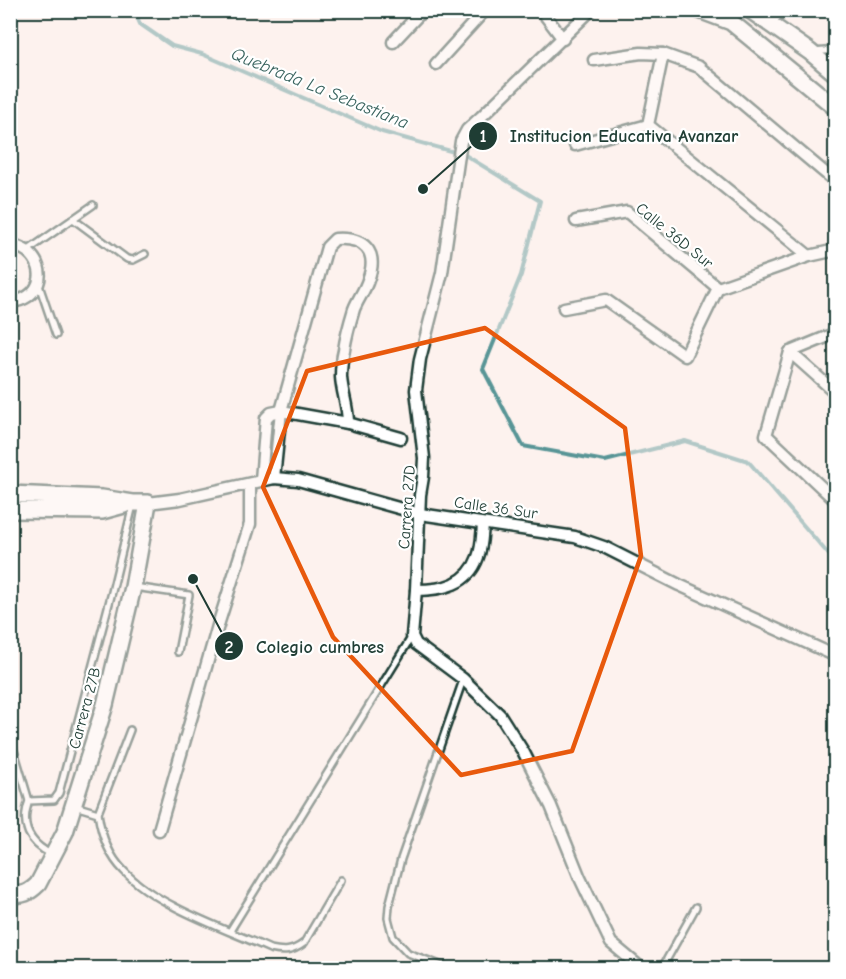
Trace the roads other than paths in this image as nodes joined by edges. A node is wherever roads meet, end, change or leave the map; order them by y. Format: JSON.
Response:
{"nodes":[{"id":1,"x":423,"y":10,"type":"edge"},
{"id":2,"x":485,"y":10,"type":"edge"},
{"id":3,"x":541,"y":10,"type":"edge"},
{"id":4,"x":591,"y":10,"type":"edge"},
{"id":5,"x":699,"y":10,"type":"edge"},
{"id":6,"x":750,"y":10,"type":"edge"},
{"id":7,"x":784,"y":10,"type":"edge"},
{"id":8,"x":581,"y":16,"type":"edge"},
{"id":9,"x":767,"y":22,"type":"junction"},
{"id":10,"x":563,"y":39,"type":"junction"},
{"id":11,"x":393,"y":42,"type":"dead end"},
{"id":12,"x":836,"y":50,"type":"edge"},
{"id":13,"x":810,"y":52,"type":"junction"},
{"id":14,"x":663,"y":54,"type":"junction"},
{"id":15,"x":594,"y":60,"type":"dead end"},
{"id":16,"x":436,"y":64,"type":"dead end"},
{"id":17,"x":836,"y":74,"type":"edge"},
{"id":18,"x":836,"y":108,"type":"edge"},
{"id":19,"x":648,"y":125,"type":"junction"},
{"id":20,"x":575,"y":145,"type":"dead end"},
{"id":21,"x":836,"y":182,"type":"edge"},
{"id":22,"x":93,"y":205,"type":"dead end"},
{"id":23,"x":73,"y":219,"type":"junction"},
{"id":24,"x":576,"y":221,"type":"dead end"},
{"id":25,"x":10,"y":244,"type":"edge"},
{"id":26,"x":836,"y":250,"type":"edge"},
{"id":27,"x":27,"y":251,"type":"junction"},
{"id":28,"x":145,"y":254,"type":"dead end"},
{"id":29,"x":809,"y":256,"type":"junction"},
{"id":30,"x":39,"y":284,"type":"junction"},
{"id":31,"x":718,"y":288,"type":"junction"},
{"id":32,"x":10,"y":302,"type":"edge"},
{"id":33,"x":564,"y":308,"type":"dead end"},
{"id":34,"x":836,"y":333,"type":"edge"},
{"id":35,"x":56,"y":335,"type":"dead end"},
{"id":36,"x":790,"y":352,"type":"junction"},
{"id":37,"x":836,"y":393,"type":"edge"},
{"id":38,"x":281,"y":411,"type":"junction"},
{"id":39,"x":348,"y":423,"type":"junction"},
{"id":40,"x":401,"y":438,"type":"dead end"},
{"id":41,"x":274,"y":478,"type":"junction"},
{"id":42,"x":255,"y":482,"type":"junction"},
{"id":43,"x":10,"y":494,"type":"edge"},
{"id":44,"x":836,"y":501,"type":"edge"},
{"id":45,"x":141,"y":503,"type":"junction"},
{"id":46,"x":10,"y":510,"type":"edge"},
{"id":47,"x":420,"y":514,"type":"junction"},
{"id":48,"x":483,"y":525,"type":"junction"},
{"id":49,"x":133,"y":586,"type":"junction"},
{"id":50,"x":416,"y":590,"type":"junction"},
{"id":51,"x":412,"y":636,"type":"junction"},
{"id":52,"x":178,"y":652,"type":"dead end"},
{"id":53,"x":836,"y":656,"type":"edge"},
{"id":54,"x":463,"y":679,"type":"junction"},
{"id":55,"x":130,"y":730,"type":"dead end"},
{"id":56,"x":10,"y":737,"type":"edge"},
{"id":57,"x":29,"y":801,"type":"junction"},
{"id":58,"x":75,"y":806,"type":"junction"},
{"id":59,"x":98,"y":813,"type":"junction"},
{"id":60,"x":159,"y":830,"type":"dead end"},
{"id":61,"x":54,"y":856,"type":"junction"},
{"id":62,"x":340,"y":880,"type":"dead end"},
{"id":63,"x":10,"y":893,"type":"edge"},
{"id":64,"x":696,"y":907,"type":"dead end"},
{"id":65,"x":230,"y":931,"type":"junction"},
{"id":66,"x":448,"y":969,"type":"edge"},
{"id":67,"x":641,"y":969,"type":"edge"},
{"id":68,"x":662,"y":969,"type":"edge"}],
"edges":[{"from":1,"to":11,"type":"street"},
{"from":2,"to":16,"type":"street"},
{"from":3,"to":10,"type":"street"},
{"from":4,"to":8,"type":"street","name":"Carrera 27D"},
{"from":5,"to":18,"type":"street"},
{"from":6,"to":9,"type":"street"},
{"from":7,"to":9,"type":"street"},
{"from":8,"to":10,"type":"street","name":"Carrera 27D"},
{"from":9,"to":13,"type":"street"},
{"from":10,"to":47,"type":"street","name":"Carrera 27D"},
{"from":12,"to":13,"type":"lane"},
{"from":13,"to":17,"type":"street"},
{"from":14,"to":15,"type":"street"},
{"from":14,"to":19,"type":"street"},
{"from":14,"to":21,"type":"street"},
{"from":19,"to":20,"type":"street"},
{"from":19,"to":29,"type":"street"},
{"from":22,"to":23,"type":"lane"},
{"from":23,"to":27,"type":"lane"},
{"from":23,"to":28,"type":"lane"},
{"from":24,"to":31,"type":"street","name":"Calle 36D Sur"},
{"from":25,"to":27,"type":"street"},
{"from":26,"to":29,"type":"street"},
{"from":27,"to":30,"type":"street"},
{"from":29,"to":31,"type":"street"},
{"from":30,"to":32,"type":"street"},
{"from":30,"to":35,"type":"lane"},
{"from":31,"to":33,"type":"street"},
{"from":34,"to":36,"type":"street"},
{"from":36,"to":37,"type":"street"},
{"from":36,"to":44,"type":"street"},
{"from":38,"to":39,"type":"street"},
{"from":38,"to":39,"type":"street"},
{"from":38,"to":41,"type":"street"},
{"from":38,"to":42,"type":"street"},
{"from":39,"to":40,"type":"street"},
{"from":41,"to":42,"type":"street","name":"Calle 36 Sur"},
{"from":41,"to":47,"type":"street","name":"Calle 36 Sur"},
{"from":42,"to":45,"type":"street","name":"Calle 36 Sur"},
{"from":42,"to":60,"type":"street"},
{"from":43,"to":45,"type":"street","name":"Calle 36 Sur"},
{"from":45,"to":46,"type":"street","name":"Calle 36 Sur"},
{"from":45,"to":49,"type":"street","name":"Carrera 27B"},
{"from":45,"to":57,"type":"lane"},
{"from":47,"to":48,"type":"street","name":"Calle 36 Sur"},
{"from":47,"to":50,"type":"street","name":"Carrera 27D"},
{"from":48,"to":50,"type":"street"},
{"from":48,"to":53,"type":"street","name":"Calle 36 Sur"},
{"from":49,"to":52,"type":"lane"},
{"from":49,"to":58,"type":"street","name":"Carrera 27B"},
{"from":50,"to":51,"type":"street","name":"Carrera 27D"},
{"from":51,"to":54,"type":"street"},
{"from":51,"to":65,"type":"lane"},
{"from":54,"to":66,"type":"lane"},
{"from":54,"to":67,"type":"street"},
{"from":55,"to":59,"type":"lane"},
{"from":56,"to":57,"type":"lane"},
{"from":57,"to":61,"type":"lane"},
{"from":58,"to":59,"type":"lane"},
{"from":58,"to":61,"type":"street","name":"Carrera 27B"},
{"from":59,"to":65,"type":"lane"},
{"from":61,"to":63,"type":"street","name":"Carrera 27B"},
{"from":62,"to":65,"type":"lane"},
{"from":64,"to":68,"type":"lane"}]}
